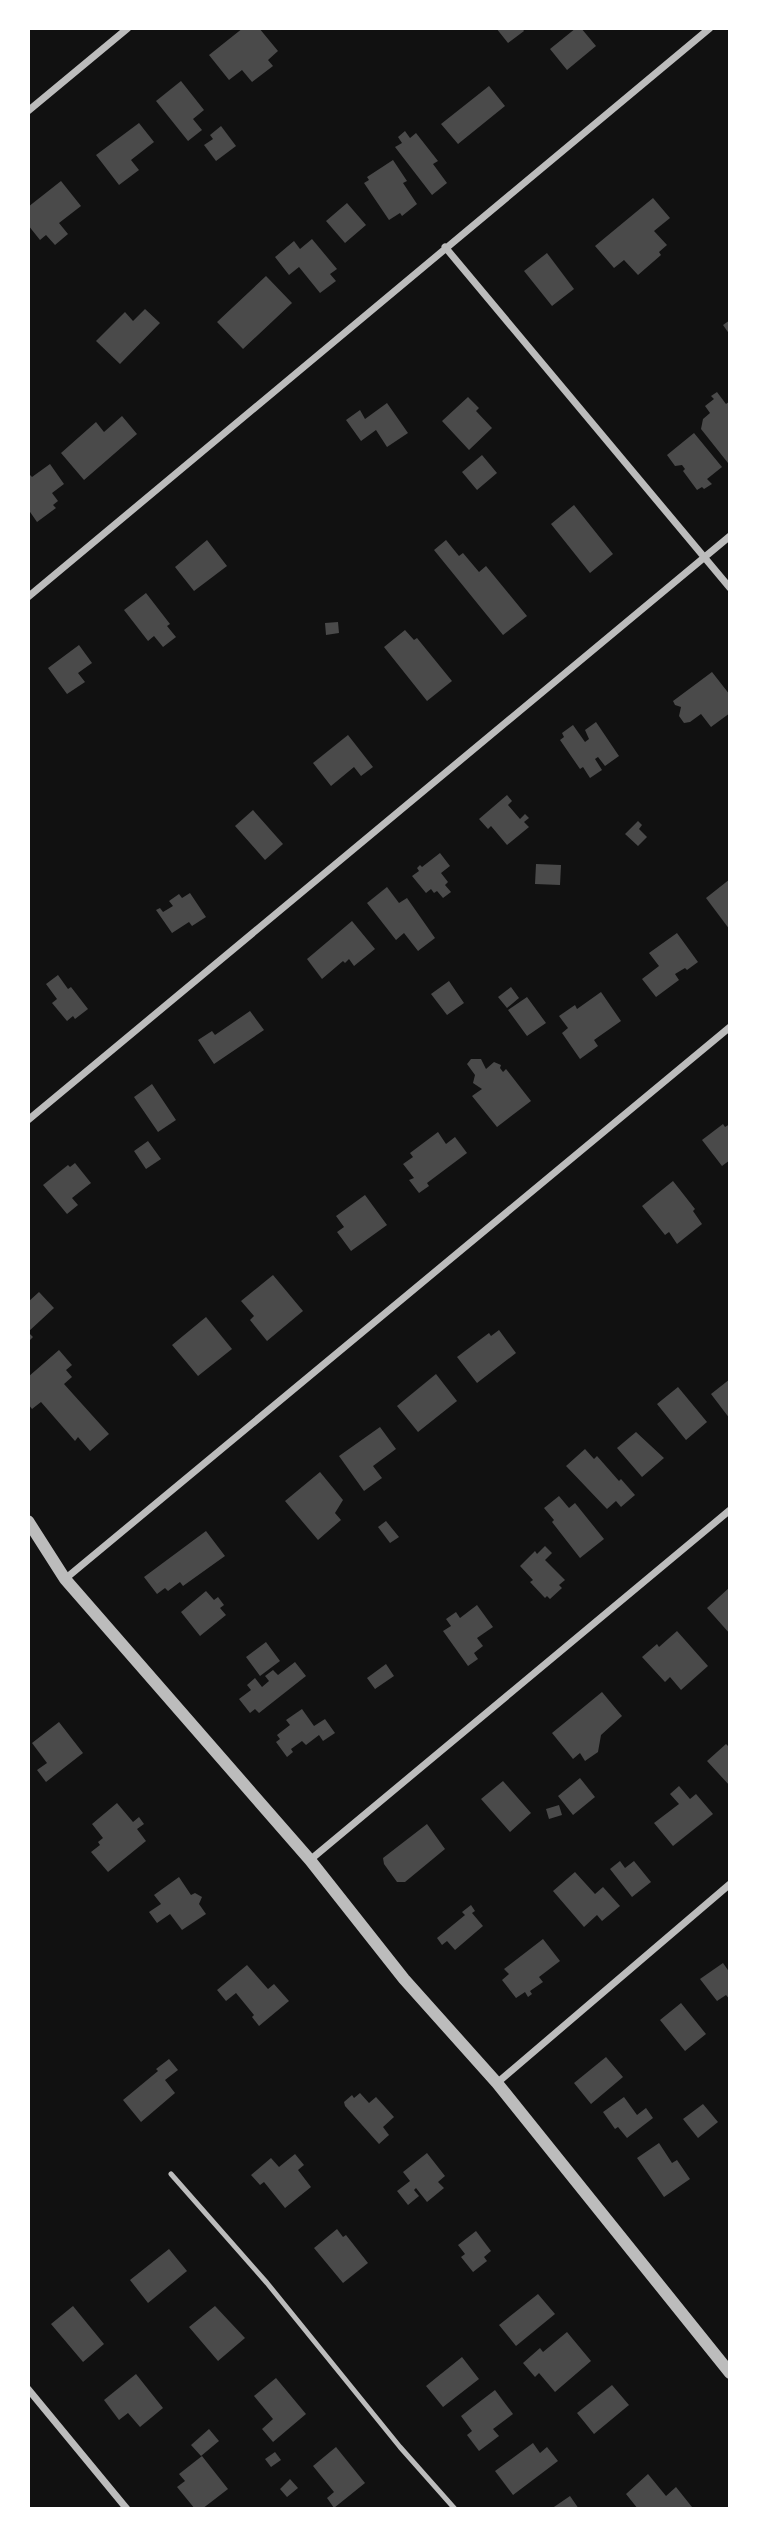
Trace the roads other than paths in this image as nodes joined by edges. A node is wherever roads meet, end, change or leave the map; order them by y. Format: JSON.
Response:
{"nodes":[{"id":1,"x":128,"y":28,"type":"edge"},
{"id":2,"x":710,"y":28,"type":"edge"},
{"id":3,"x":28,"y":111,"type":"edge"},
{"id":4,"x":445,"y":247,"type":"junction"},
{"id":5,"x":730,"y":536,"type":"edge"},
{"id":6,"x":705,"y":557,"type":"junction"},
{"id":7,"x":730,"y":588,"type":"edge"},
{"id":8,"x":28,"y":597,"type":"edge"},
{"id":9,"x":730,"y":1027,"type":"edge"},
{"id":10,"x":28,"y":1120,"type":"edge"},
{"id":11,"x":730,"y":1510,"type":"edge"},
{"id":12,"x":28,"y":1521,"type":"edge"},
{"id":13,"x":65,"y":1579,"type":"junction"},
{"id":14,"x":310,"y":1860,"type":"junction"},
{"id":15,"x":730,"y":1884,"type":"edge"},
{"id":16,"x":497,"y":2083,"type":"junction"},
{"id":17,"x":171,"y":2174,"type":"dead end"},
{"id":18,"x":730,"y":2373,"type":"edge"},
{"id":19,"x":28,"y":2389,"type":"edge"},
{"id":20,"x":127,"y":2509,"type":"edge"},
{"id":21,"x":456,"y":2509,"type":"edge"}],
"edges":[{"from":1,"to":3,"type":"street"},
{"from":2,"to":4,"type":"street"},
{"from":4,"to":6,"type":"street"},
{"from":4,"to":8,"type":"street"},
{"from":5,"to":6,"type":"street"},
{"from":6,"to":7,"type":"street"},
{"from":6,"to":10,"type":"street"},
{"from":9,"to":13,"type":"street"},
{"from":11,"to":14,"type":"street"},
{"from":12,"to":13,"type":"street"},
{"from":13,"to":14,"type":"street"},
{"from":14,"to":16,"type":"street"},
{"from":15,"to":16,"type":"street"},
{"from":16,"to":18,"type":"street"},
{"from":17,"to":21,"type":"lane"},
{"from":19,"to":20,"type":"street"}]}
